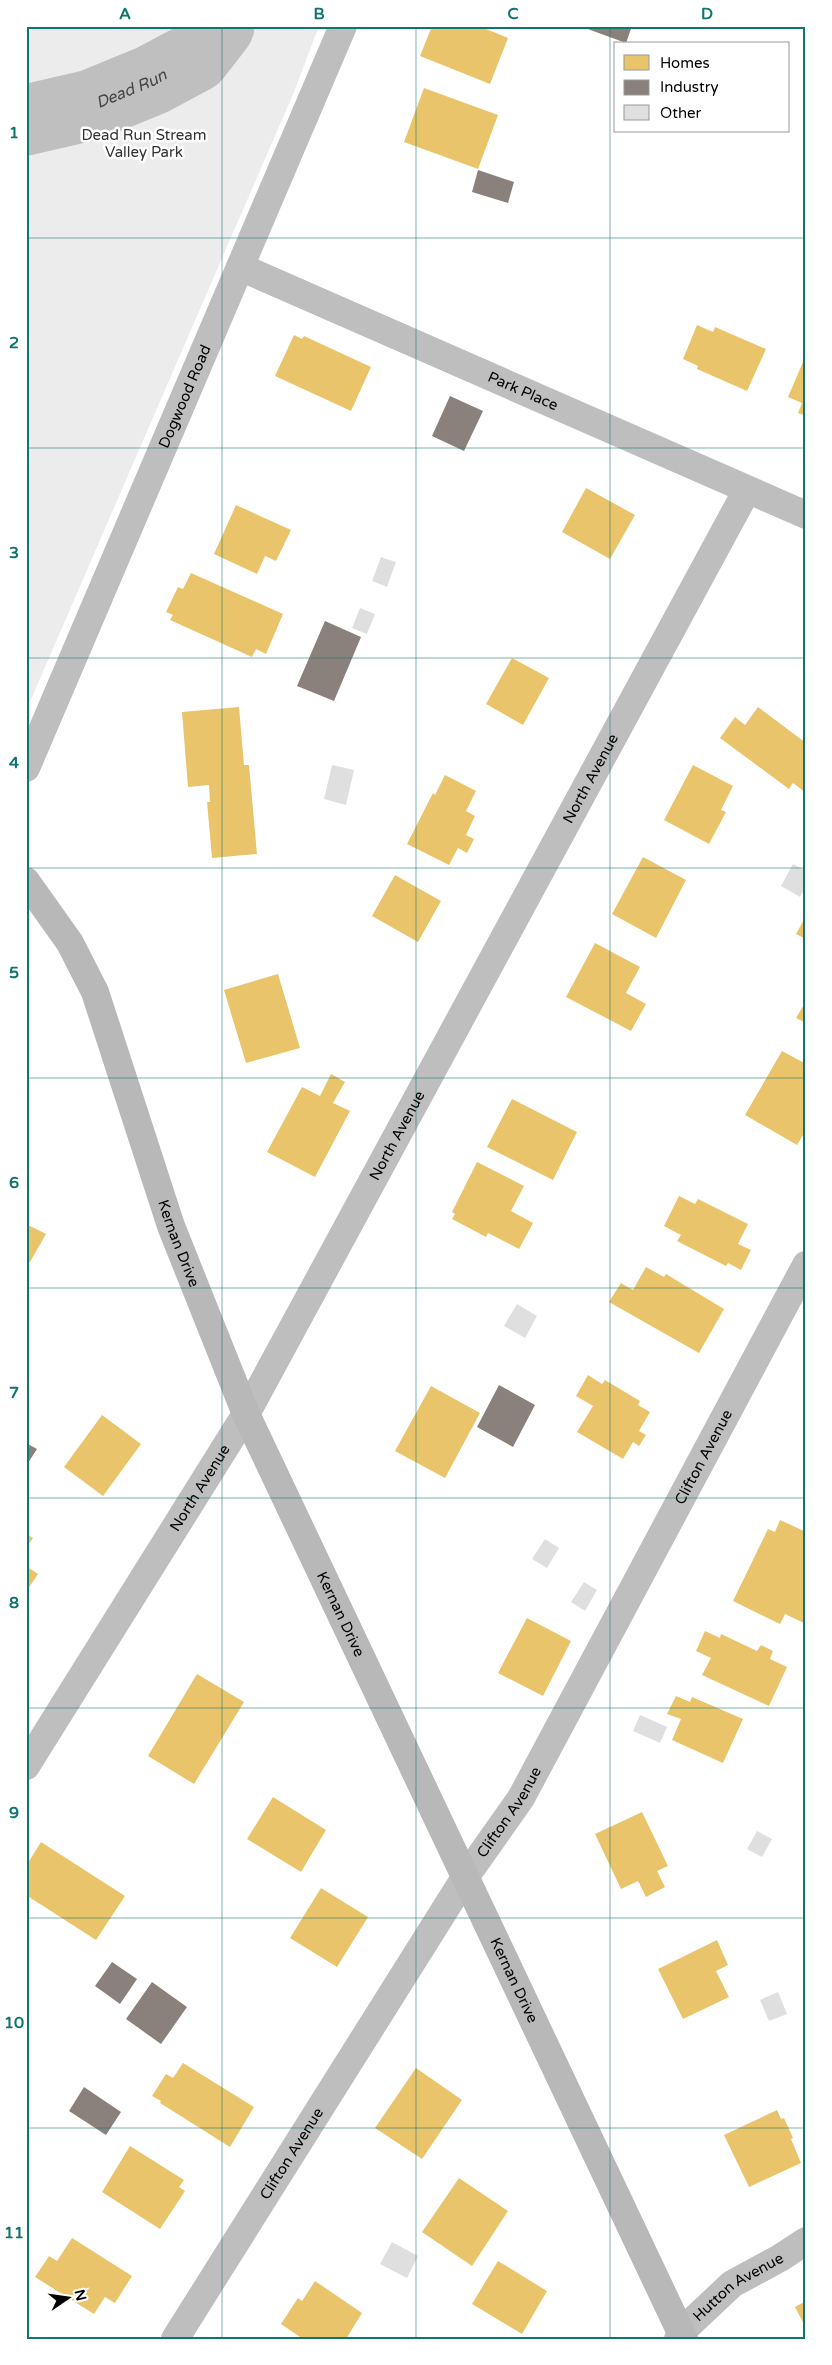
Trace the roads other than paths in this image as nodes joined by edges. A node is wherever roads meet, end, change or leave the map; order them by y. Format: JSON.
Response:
{"nodes":[{"id":1,"x":343,"y":26,"type":"edge"},
{"id":2,"x":240,"y":267,"type":"junction"},
{"id":3,"x":747,"y":490,"type":"junction"},
{"id":4,"x":806,"y":515,"type":"edge"},
{"id":5,"x":26,"y":768,"type":"edge"},
{"id":6,"x":26,"y":881,"type":"edge"},
{"id":7,"x":806,"y":1265,"type":"edge"},
{"id":8,"x":246,"y":1414,"type":"junction"},
{"id":9,"x":26,"y":1766,"type":"edge"},
{"id":10,"x":466,"y":1876,"type":"junction"},
{"id":11,"x":806,"y":2241,"type":"edge"},
{"id":12,"x":681,"y":2336,"type":"edge"},
{"id":13,"x":175,"y":2339,"type":"edge"}],
"edges":[{"from":1,"to":2,"type":"street","name":"Dogwood Road"},
{"from":2,"to":3,"type":"street","name":"Park Place"},
{"from":2,"to":5,"type":"street","name":"Dogwood Road"},
{"from":3,"to":4,"type":"street","name":"Park Place"},
{"from":3,"to":8,"type":"street","name":"North Avenue"},
{"from":6,"to":8,"type":"main road","name":"Kernan Drive"},
{"from":7,"to":10,"type":"street","name":"Clifton Avenue"},
{"from":8,"to":9,"type":"street","name":"North Avenue"},
{"from":8,"to":10,"type":"main road","name":"Kernan Drive"},
{"from":10,"to":12,"type":"main road","name":"Kernan Drive"},
{"from":10,"to":13,"type":"street","name":"Clifton Avenue"},
{"from":11,"to":12,"type":"street","name":"Hutton Avenue"}]}
